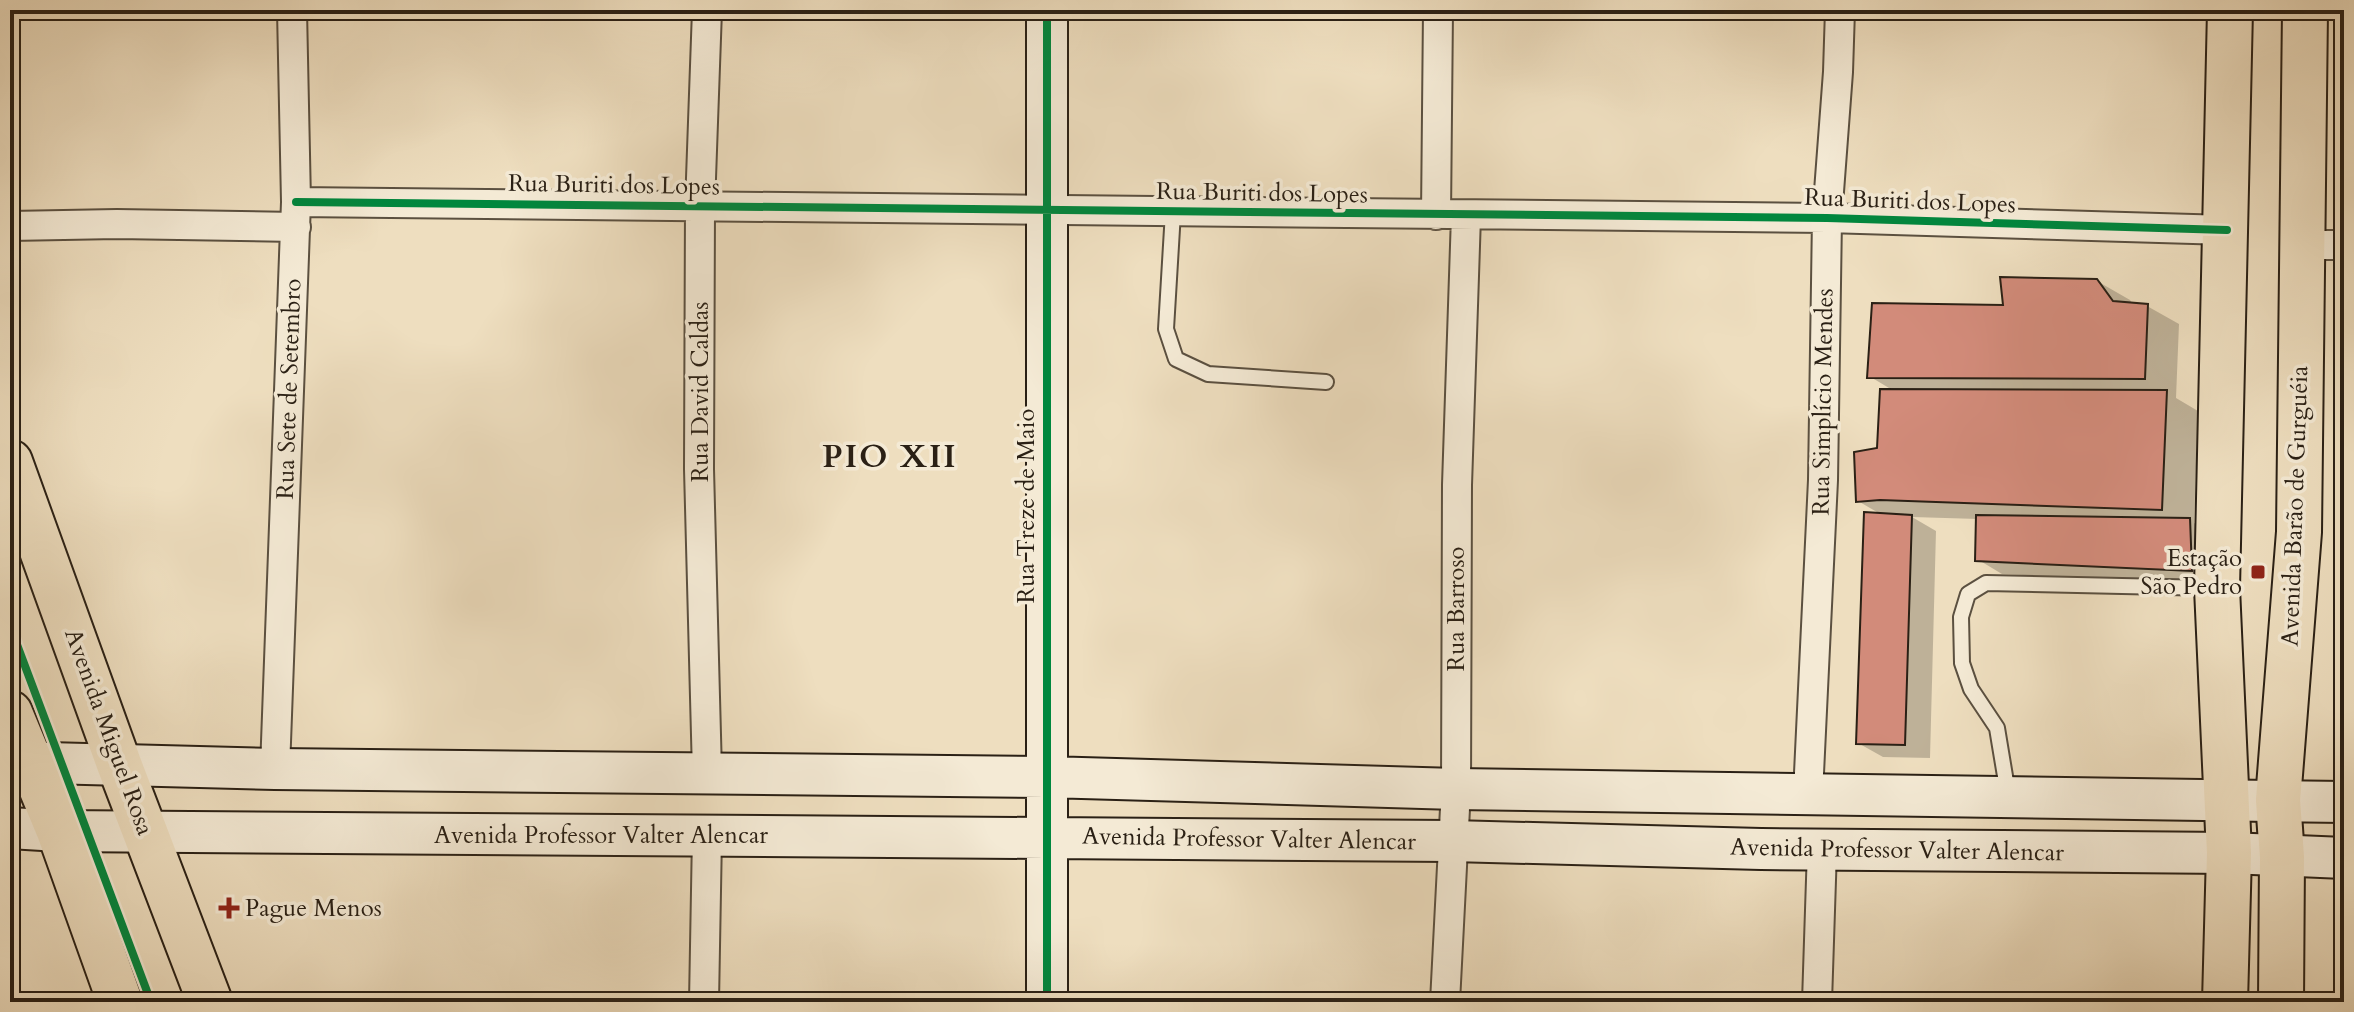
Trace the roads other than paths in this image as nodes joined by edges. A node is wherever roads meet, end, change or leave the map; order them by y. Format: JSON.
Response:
{"nodes":[{"id":1,"x":292,"y":10,"type":"edge"},
{"id":2,"x":707,"y":10,"type":"edge"},
{"id":3,"x":1047,"y":10,"type":"edge"},
{"id":4,"x":1438,"y":10,"type":"edge"},
{"id":5,"x":1840,"y":10,"type":"edge"},
{"id":6,"x":2230,"y":10,"type":"edge"},
{"id":7,"x":2305,"y":10,"type":"edge"},
{"id":8,"x":700,"y":206,"type":"junction"},
{"id":9,"x":1045,"y":211,"type":"junction"},
{"id":10,"x":1173,"y":212,"type":"junction"},
{"id":11,"x":296,"y":214,"type":"junction"},
{"id":12,"x":1436,"y":215,"type":"junction"},
{"id":13,"x":1466,"y":216,"type":"junction"},
{"id":14,"x":1827,"y":218,"type":"junction"},
{"id":15,"x":10,"y":226,"type":"edge"},
{"id":16,"x":2227,"y":230,"type":"junction"},
{"id":17,"x":2323,"y":245,"type":"edge"},
{"id":18,"x":1326,"y":382,"type":"dead end"},
{"id":19,"x":10,"y":462,"type":"edge"},
{"id":20,"x":2217,"y":588,"type":"junction"},
{"id":21,"x":10,"y":713,"type":"edge"},
{"id":22,"x":20,"y":763,"type":"edge"},
{"id":23,"x":119,"y":764,"type":"junction"},
{"id":24,"x":275,"y":769,"type":"junction"},
{"id":25,"x":707,"y":773,"type":"junction"},
{"id":26,"x":1047,"y":777,"type":"junction"},
{"id":27,"x":1456,"y":789,"type":"junction"},
{"id":28,"x":1757,"y":793,"type":"junction"},
{"id":29,"x":1808,"y":794,"type":"junction"},
{"id":30,"x":2008,"y":797,"type":"junction"},
{"id":31,"x":2225,"y":799,"type":"junction"},
{"id":32,"x":2278,"y":800,"type":"junction"},
{"id":33,"x":2344,"y":802,"type":"edge"},
{"id":34,"x":10,"y":828,"type":"edge"},
{"id":35,"x":59,"y":831,"type":"junction"},
{"id":36,"x":146,"y":832,"type":"junction"},
{"id":37,"x":707,"y":835,"type":"junction"},
{"id":38,"x":1048,"y":836,"type":"junction"},
{"id":39,"x":1452,"y":841,"type":"junction"},
{"id":40,"x":1761,"y":849,"type":"junction"},
{"id":41,"x":1822,"y":849,"type":"junction"},
{"id":42,"x":2229,"y":853,"type":"junction"},
{"id":43,"x":2282,"y":857,"type":"junction"},
{"id":44,"x":2344,"y":858,"type":"edge"},
{"id":45,"x":120,"y":1002,"type":"edge"},
{"id":46,"x":210,"y":1002,"type":"edge"},
{"id":47,"x":704,"y":1002,"type":"edge"},
{"id":48,"x":1047,"y":1002,"type":"edge"},
{"id":49,"x":1445,"y":1002,"type":"edge"},
{"id":50,"x":1817,"y":1002,"type":"edge"},
{"id":51,"x":2225,"y":1002,"type":"edge"},
{"id":52,"x":2281,"y":1002,"type":"edge"}],
"edges":[{"from":1,"to":11,"type":"street","name":"Rua Sete de Setembro"},
{"from":2,"to":8,"type":"street","name":"Rua David Caldas"},
{"from":3,"to":9,"type":"main road","name":"Rua Treze de Maio"},
{"from":4,"to":12,"type":"street"},
{"from":5,"to":14,"type":"street","name":"Rua Simplício Mendes"},
{"from":6,"to":16,"type":"main road"},
{"from":7,"to":17,"type":"main road","name":"Avenida Barão de Gurguéia"},
{"from":8,"to":9,"type":"street","name":"Rua Buriti dos Lopes"},
{"from":8,"to":11,"type":"street","name":"Rua Buriti dos Lopes"},
{"from":8,"to":25,"type":"street","name":"Rua David Caldas"},
{"from":9,"to":10,"type":"street","name":"Rua Buriti dos Lopes"},
{"from":9,"to":26,"type":"main road","name":"Rua Treze de Maio"},
{"from":10,"to":12,"type":"street","name":"Rua Buriti dos Lopes"},
{"from":10,"to":18,"type":"lane"},
{"from":11,"to":15,"type":"street","name":"Rua Buriti dos Lopes"},
{"from":11,"to":24,"type":"street","name":"Rua Sete de Setembro"},
{"from":12,"to":13,"type":"street","name":"Rua Buriti dos Lopes"},
{"from":13,"to":14,"type":"street","name":"Rua Buriti dos Lopes"},
{"from":13,"to":27,"type":"street","name":"Rua Barroso"},
{"from":14,"to":16,"type":"street","name":"Rua Buriti dos Lopes"},
{"from":14,"to":29,"type":"street","name":"Rua Simplício Mendes"},
{"from":16,"to":20,"type":"main road"},
{"from":17,"to":32,"type":"main road","name":"Avenida Barão de Gurguéia"},
{"from":19,"to":23,"type":"main road","name":"Avenida Miguel Rosa"},
{"from":20,"to":30,"type":"lane"},
{"from":20,"to":31,"type":"main road"},
{"from":21,"to":22,"type":"main road"},
{"from":22,"to":23,"type":"main road"},
{"from":22,"to":35,"type":"main road"},
{"from":23,"to":24,"type":"main road"},
{"from":23,"to":36,"type":"main road","name":"Avenida Miguel Rosa"},
{"from":24,"to":25,"type":"main road"},
{"from":25,"to":26,"type":"main road"},
{"from":26,"to":27,"type":"main road"},
{"from":26,"to":38,"type":"main road","name":"Rua Treze de Maio"},
{"from":27,"to":28,"type":"main road"},
{"from":27,"to":39,"type":"street","name":"Rua Barroso"},
{"from":28,"to":29,"type":"main road"},
{"from":28,"to":40,"type":"main road"},
{"from":29,"to":30,"type":"main road"},
{"from":30,"to":31,"type":"main road"},
{"from":31,"to":32,"type":"main road"},
{"from":31,"to":42,"type":"main road"},
{"from":32,"to":33,"type":"main road"},
{"from":32,"to":43,"type":"main road","name":"Avenida Barão de Gurguéia"},
{"from":34,"to":35,"type":"main road","name":"Avenida Professor Valter Alencar"},
{"from":35,"to":36,"type":"main road","name":"Avenida Professor Valter Alencar"},
{"from":35,"to":45,"type":"main road"},
{"from":36,"to":37,"type":"main road","name":"Avenida Professor Valter Alencar"},
{"from":36,"to":46,"type":"main road","name":"Avenida Miguel Rosa"},
{"from":37,"to":38,"type":"main road","name":"Avenida Professor Valter Alencar"},
{"from":37,"to":47,"type":"street"},
{"from":38,"to":39,"type":"main road","name":"Avenida Professor Valter Alencar"},
{"from":38,"to":48,"type":"main road","name":"Rua Treze de Maio"},
{"from":39,"to":40,"type":"main road","name":"Avenida Professor Valter Alencar"},
{"from":39,"to":49,"type":"street","name":"Rua Barroso"},
{"from":40,"to":41,"type":"main road","name":"Avenida Professor Valter Alencar"},
{"from":41,"to":42,"type":"main road","name":"Avenida Professor Valter Alencar"},
{"from":41,"to":50,"type":"street"},
{"from":42,"to":43,"type":"main road","name":"Avenida Professor Valter Alencar"},
{"from":42,"to":51,"type":"main road"},
{"from":43,"to":44,"type":"main road","name":"Avenida Professor Valter Alencar"},
{"from":43,"to":52,"type":"main road","name":"Avenida Barão de Gurguéia"}]}
